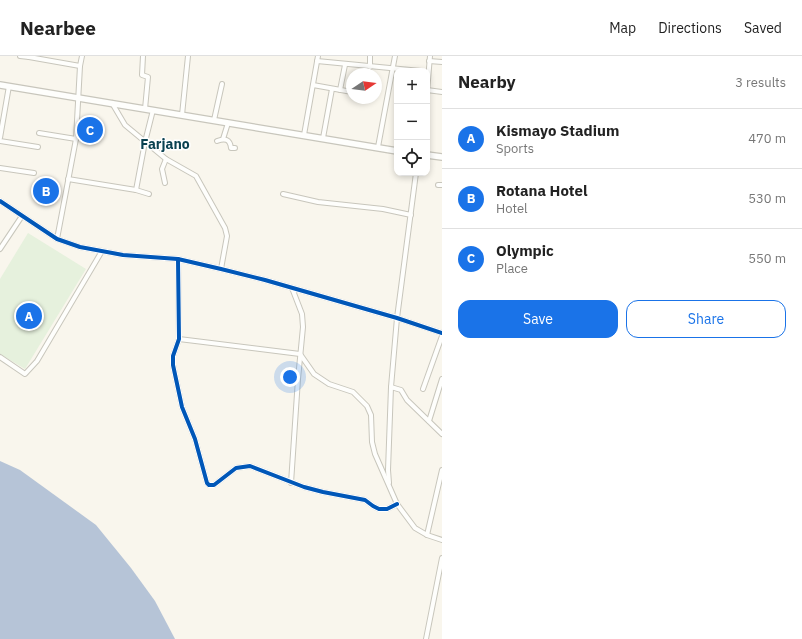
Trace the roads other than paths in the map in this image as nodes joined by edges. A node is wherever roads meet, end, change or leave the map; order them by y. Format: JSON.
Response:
{"nodes":[{"id":1,"x":20,"y":56,"type":"edge"},
{"id":2,"x":29,"y":56,"type":"edge"},
{"id":3,"x":82,"y":56,"type":"edge"},
{"id":4,"x":143,"y":56,"type":"edge"},
{"id":5,"x":188,"y":56,"type":"edge"},
{"id":6,"x":318,"y":56,"type":"edge"},
{"id":7,"x":370,"y":56,"type":"edge"},
{"id":8,"x":395,"y":56,"type":"edge"},
{"id":9,"x":430,"y":56,"type":"edge"},
{"id":10,"x":317,"y":61,"type":"junction"},
{"id":11,"x":429,"y":61,"type":"junction"},
{"id":12,"x":442,"y":62,"type":"edge"},
{"id":13,"x":345,"y":65,"type":"junction"},
{"id":14,"x":80,"y":66,"type":"junction"},
{"id":15,"x":370,"y":67,"type":"junction"},
{"id":16,"x":428,"y":68,"type":"edge"},
{"id":17,"x":393,"y":69,"type":"junction"},
{"id":18,"x":222,"y":84,"type":"dead end"},
{"id":19,"x":0,"y":85,"type":"edge"},
{"id":20,"x":313,"y":85,"type":"junction"},
{"id":21,"x":9,"y":86,"type":"junction"},
{"id":22,"x":332,"y":88,"type":"junction"},
{"id":23,"x":340,"y":90,"type":"junction"},
{"id":24,"x":346,"y":91,"type":"edge"},
{"id":25,"x":430,"y":91,"type":"edge"},
{"id":26,"x":442,"y":92,"type":"edge"},
{"id":27,"x":78,"y":98,"type":"junction"},
{"id":28,"x":112,"y":104,"type":"junction"},
{"id":29,"x":145,"y":109,"type":"junction"},
{"id":30,"x":153,"y":110,"type":"junction"},
{"id":31,"x":182,"y":115,"type":"junction"},
{"id":32,"x":214,"y":120,"type":"junction"},
{"id":33,"x":228,"y":123,"type":"junction"},
{"id":34,"x":39,"y":133,"type":"dead end"},
{"id":35,"x":304,"y":135,"type":"junction"},
{"id":36,"x":0,"y":138,"type":"edge"},
{"id":37,"x":323,"y":138,"type":"junction"},
{"id":38,"x":76,"y":139,"type":"junction"},
{"id":39,"x":223,"y":139,"type":"junction"},
{"id":40,"x":0,"y":141,"type":"edge"},
{"id":41,"x":217,"y":141,"type":"dead end"},
{"id":42,"x":145,"y":142,"type":"junction"},
{"id":43,"x":38,"y":147,"type":"dead end"},
{"id":44,"x":378,"y":147,"type":"junction"},
{"id":45,"x":235,"y":148,"type":"dead end"},
{"id":46,"x":394,"y":150,"type":"edge"},
{"id":47,"x":430,"y":155,"type":"edge"},
{"id":48,"x":442,"y":157,"type":"edge"},
{"id":49,"x":166,"y":159,"type":"junction"},
{"id":50,"x":0,"y":168,"type":"edge"},
{"id":51,"x":34,"y":173,"type":"dead end"},
{"id":52,"x":416,"y":176,"type":"edge"},
{"id":53,"x":68,"y":179,"type":"junction"},
{"id":54,"x":165,"y":183,"type":"dead end"},
{"id":55,"x":136,"y":190,"type":"junction"},
{"id":56,"x":148,"y":194,"type":"dead end"},
{"id":57,"x":283,"y":194,"type":"dead end"},
{"id":58,"x":0,"y":202,"type":"edge"},
{"id":59,"x":411,"y":215,"type":"junction"},
{"id":60,"x":22,"y":216,"type":"junction"},
{"id":61,"x":57,"y":239,"type":"junction"},
{"id":62,"x":0,"y":249,"type":"edge"},
{"id":63,"x":102,"y":251,"type":"junction"},
{"id":64,"x":178,"y":259,"type":"junction"},
{"id":65,"x":221,"y":269,"type":"junction"},
{"id":66,"x":292,"y":288,"type":"junction"},
{"id":67,"x":397,"y":318,"type":"junction"},
{"id":68,"x":442,"y":335,"type":"edge"},
{"id":69,"x":179,"y":339,"type":"junction"},
{"id":70,"x":300,"y":354,"type":"junction"},
{"id":71,"x":0,"y":357,"type":"edge"},
{"id":72,"x":442,"y":379,"type":"edge"},
{"id":73,"x":441,"y":386,"type":"edge"},
{"id":74,"x":391,"y":387,"type":"junction"},
{"id":75,"x":423,"y":389,"type":"dead end"},
{"id":76,"x":429,"y":422,"type":"junction"},
{"id":77,"x":442,"y":434,"type":"edge"},
{"id":78,"x":442,"y":470,"type":"edge"},
{"id":79,"x":291,"y":483,"type":"junction"},
{"id":80,"x":390,"y":487,"type":"junction"},
{"id":81,"x":397,"y":504,"type":"junction"},
{"id":82,"x":427,"y":535,"type":"junction"},
{"id":83,"x":442,"y":540,"type":"edge"},
{"id":84,"x":442,"y":558,"type":"edge"},
{"id":85,"x":426,"y":639,"type":"edge"}],
"edges":[{"from":1,"to":2,"type":"street"},
{"from":2,"to":14,"type":"street"},
{"from":3,"to":14,"type":"street"},
{"from":4,"to":29,"type":"street"},
{"from":5,"to":31,"type":"street"},
{"from":6,"to":10,"type":"street"},
{"from":7,"to":15,"type":"street"},
{"from":8,"to":17,"type":"street"},
{"from":9,"to":11,"type":"street"},
{"from":10,"to":13,"type":"street"},
{"from":10,"to":20,"type":"street"},
{"from":11,"to":12,"type":"street"},
{"from":11,"to":16,"type":"street"},
{"from":13,"to":15,"type":"street"},
{"from":13,"to":23,"type":"street"},
{"from":14,"to":27,"type":"street"},
{"from":15,"to":17,"type":"street"},
{"from":17,"to":44,"type":"street"},
{"from":18,"to":32,"type":"street"},
{"from":19,"to":21,"type":"main road"},
{"from":20,"to":22,"type":"street"},
{"from":20,"to":35,"type":"street"},
{"from":21,"to":27,"type":"main road"},
{"from":21,"to":36,"type":"street"},
{"from":22,"to":23,"type":"street"},
{"from":22,"to":37,"type":"street"},
{"from":23,"to":24,"type":"street"},
{"from":25,"to":26,"type":"street"},
{"from":27,"to":28,"type":"main road"},
{"from":27,"to":38,"type":"street"},
{"from":28,"to":29,"type":"main road"},
{"from":28,"to":42,"type":"street"},
{"from":29,"to":30,"type":"main road"},
{"from":30,"to":31,"type":"main road"},
{"from":30,"to":42,"type":"street"},
{"from":31,"to":32,"type":"main road"},
{"from":32,"to":33,"type":"main road"},
{"from":33,"to":35,"type":"main road"},
{"from":33,"to":39,"type":"street"},
{"from":34,"to":38,"type":"street"},
{"from":35,"to":37,"type":"main road"},
{"from":37,"to":44,"type":"main road"},
{"from":38,"to":53,"type":"street"},
{"from":39,"to":41,"type":"street"},
{"from":39,"to":45,"type":"street"},
{"from":40,"to":43,"type":"street"},
{"from":42,"to":49,"type":"street"},
{"from":42,"to":55,"type":"street"},
{"from":44,"to":46,"type":"main road"},
{"from":47,"to":48,"type":"main road"},
{"from":49,"to":54,"type":"street"},
{"from":49,"to":65,"type":"street"},
{"from":50,"to":51,"type":"street"},
{"from":52,"to":59,"type":"street"},
{"from":53,"to":55,"type":"street"},
{"from":53,"to":61,"type":"street"},
{"from":55,"to":56,"type":"street"},
{"from":57,"to":59,"type":"street"},
{"from":58,"to":60,"type":"street"},
{"from":59,"to":67,"type":"street"},
{"from":60,"to":61,"type":"street"},
{"from":60,"to":62,"type":"street"},
{"from":61,"to":63,"type":"street"},
{"from":63,"to":64,"type":"street"},
{"from":63,"to":71,"type":"street"},
{"from":64,"to":65,"type":"street"},
{"from":64,"to":69,"type":"street"},
{"from":65,"to":66,"type":"street"},
{"from":66,"to":67,"type":"street"},
{"from":66,"to":70,"type":"street"},
{"from":67,"to":68,"type":"street"},
{"from":67,"to":74,"type":"street"},
{"from":68,"to":75,"type":"street"},
{"from":69,"to":70,"type":"street"},
{"from":69,"to":79,"type":"street"},
{"from":70,"to":79,"type":"street"},
{"from":70,"to":80,"type":"street"},
{"from":72,"to":73,"type":"street"},
{"from":73,"to":76,"type":"street"},
{"from":74,"to":76,"type":"street"},
{"from":74,"to":80,"type":"street"},
{"from":76,"to":77,"type":"street"},
{"from":78,"to":82,"type":"street"},
{"from":79,"to":81,"type":"street"},
{"from":80,"to":81,"type":"street"},
{"from":81,"to":82,"type":"street"},
{"from":82,"to":83,"type":"street"},
{"from":84,"to":85,"type":"street"}]}
